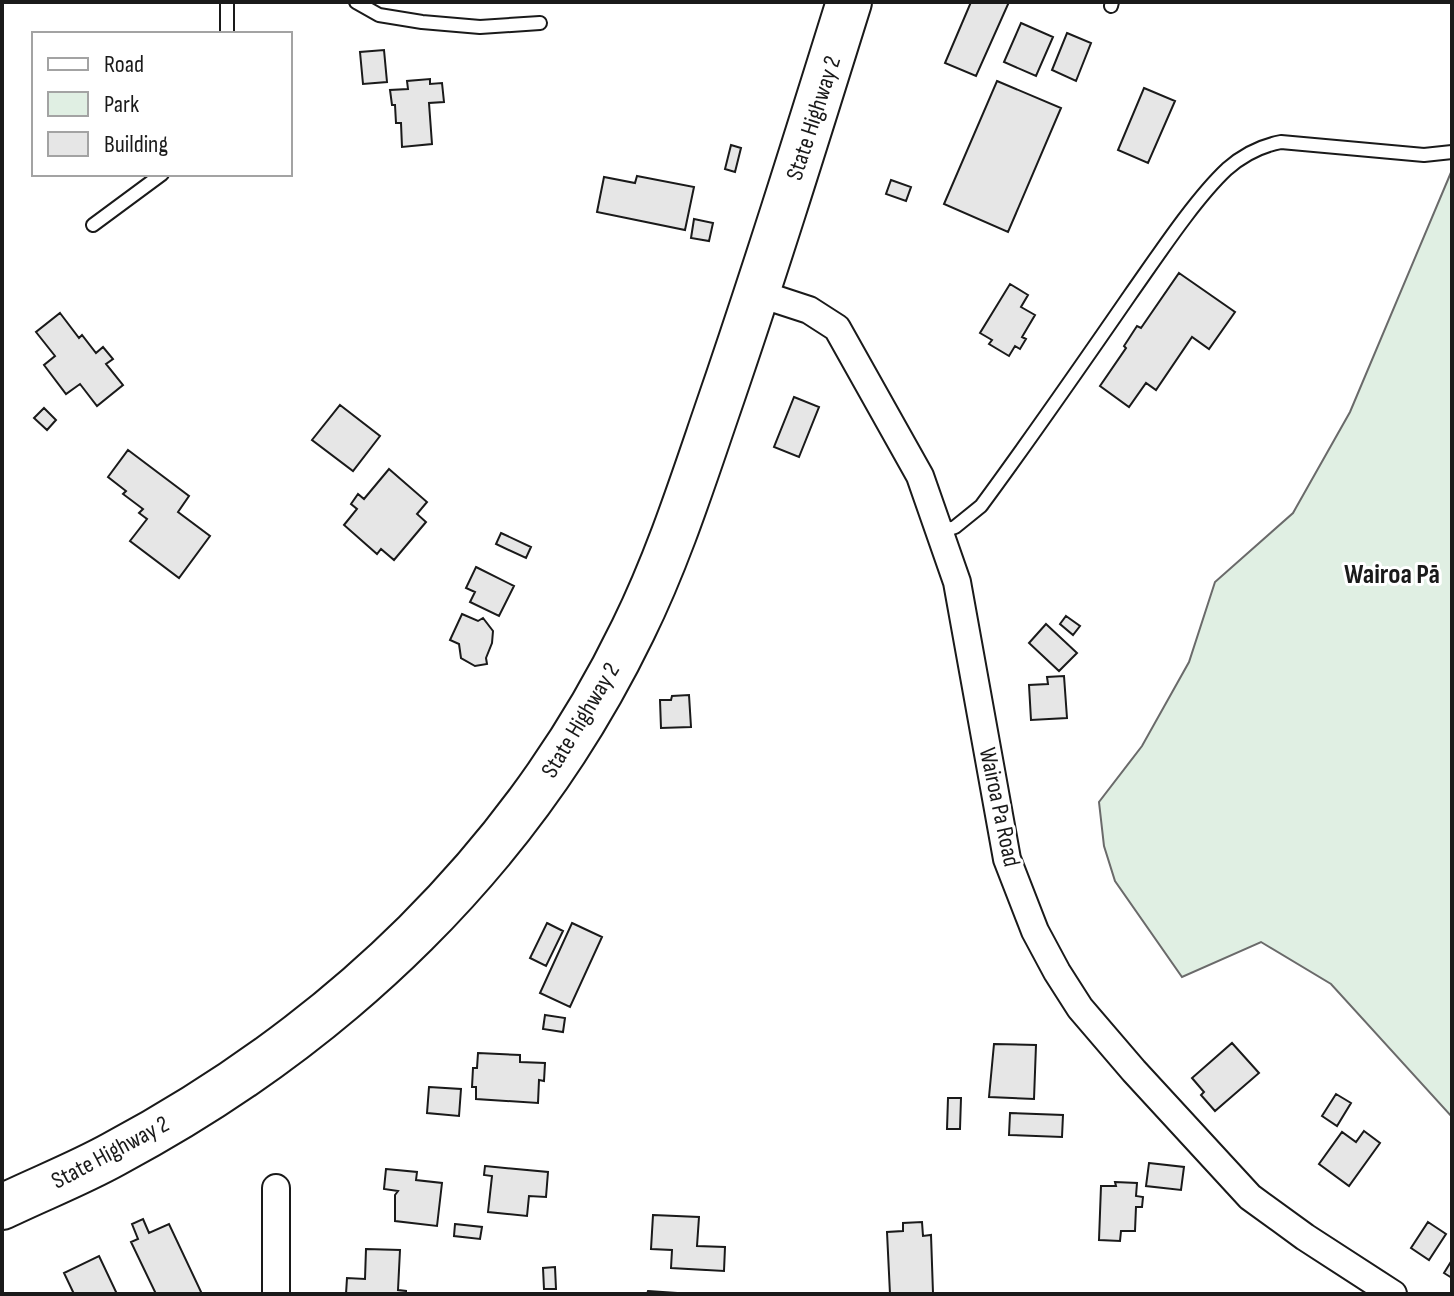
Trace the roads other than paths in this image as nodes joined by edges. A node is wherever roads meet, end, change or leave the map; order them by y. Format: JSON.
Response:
{"nodes":[{"id":1,"x":227,"y":2,"type":"edge"},
{"id":2,"x":356,"y":2,"type":"edge"},
{"id":3,"x":849,"y":2,"type":"edge"},
{"id":4,"x":540,"y":23,"type":"dead end"},
{"id":5,"x":227,"y":32,"type":"edge"},
{"id":6,"x":1452,"y":152,"type":"edge"},
{"id":7,"x":159,"y":176,"type":"edge"},
{"id":8,"x":93,"y":225,"type":"dead end"},
{"id":9,"x":757,"y":293,"type":"junction"},
{"id":10,"x":940,"y":532,"type":"junction"},
{"id":11,"x":276,"y":1188,"type":"dead end"},
{"id":12,"x":2,"y":1207,"type":"edge"},
{"id":13,"x":276,"y":1294,"type":"edge"},
{"id":14,"x":1393,"y":1294,"type":"edge"}],
"edges":[{"from":1,"to":5,"type":"lane"},
{"from":2,"to":4,"type":"lane"},
{"from":3,"to":9,"type":"highway","name":"State Highway 2"},
{"from":6,"to":10,"type":"lane"},
{"from":7,"to":8,"type":"lane"},
{"from":9,"to":10,"type":"street","name":"Wairoa Pa Road"},
{"from":9,"to":12,"type":"highway","name":"State Highway 2"},
{"from":10,"to":14,"type":"street","name":"Wairoa Pa Road"},
{"from":11,"to":13,"type":"street"}]}
